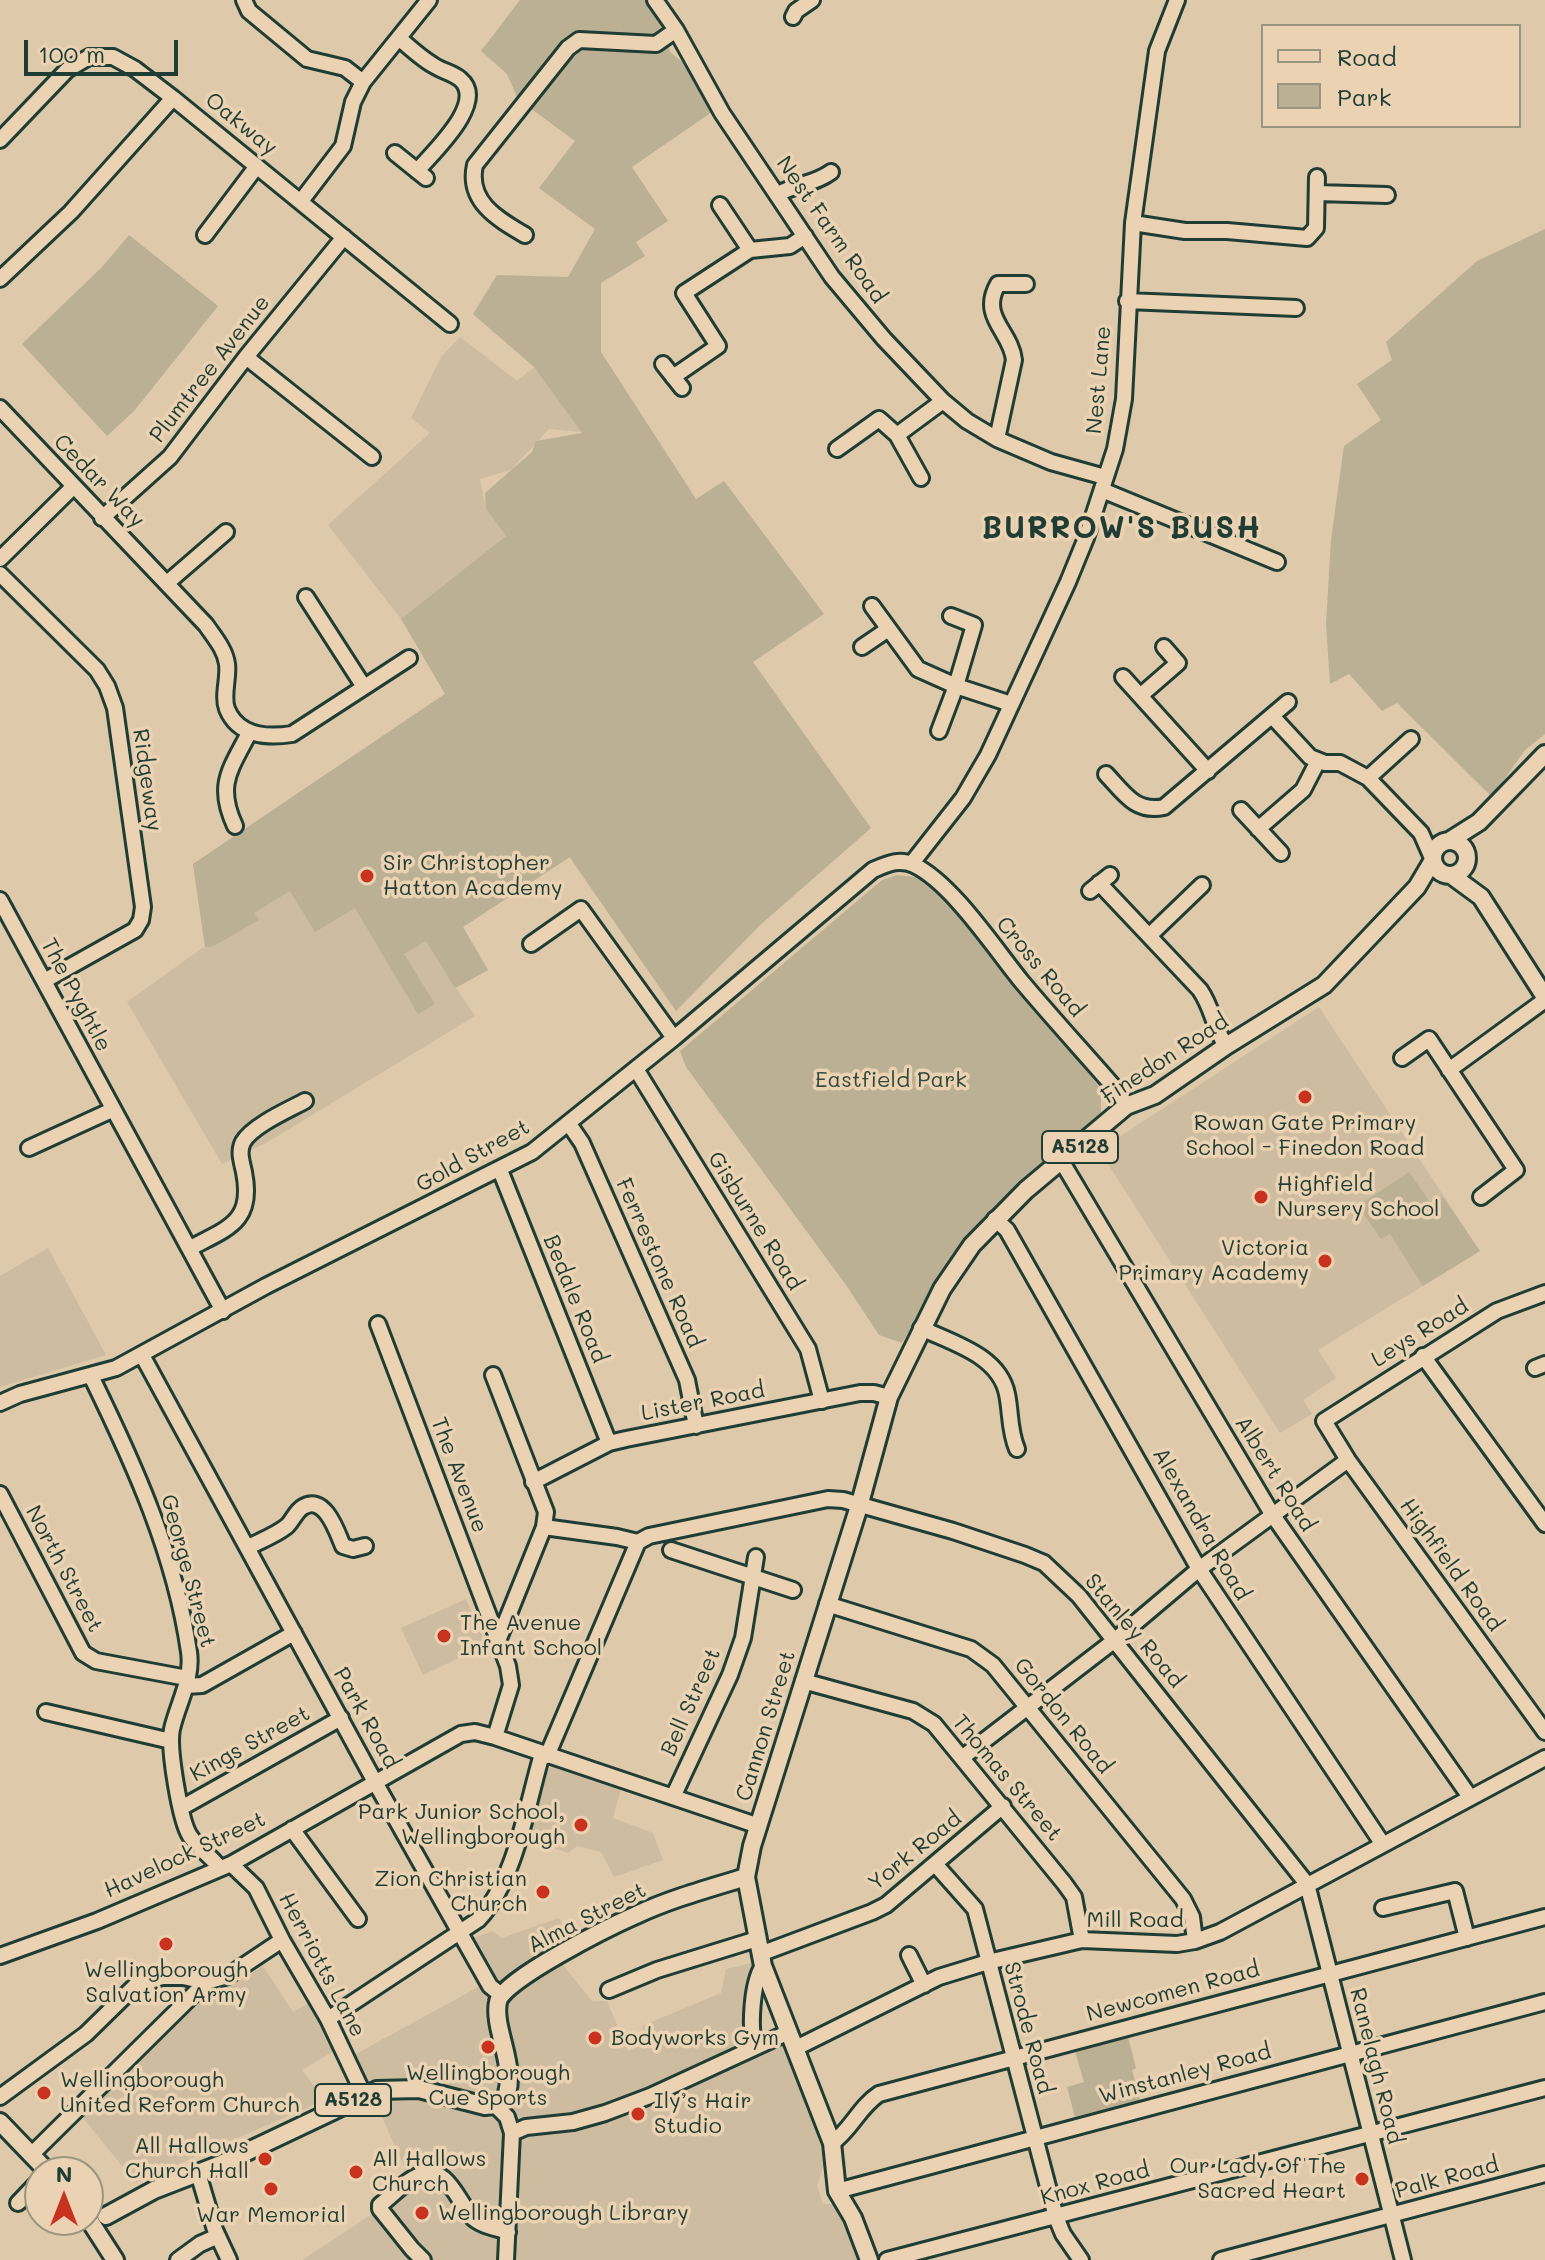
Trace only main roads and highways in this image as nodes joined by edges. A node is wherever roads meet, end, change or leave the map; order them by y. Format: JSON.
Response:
{"nodes":[{"id":1,"x":1545,"y":754,"type":"edge"},
{"id":2,"x":1479,"y":822,"type":"junction"},
{"id":3,"x":1447,"y":841,"type":"junction"},
{"id":4,"x":1467,"y":858,"type":"junction"},
{"id":5,"x":1432,"y":859,"type":"junction"},
{"id":6,"x":1448,"y":875,"type":"junction"},
{"id":7,"x":1417,"y":887,"type":"junction"},
{"id":8,"x":1481,"y":897,"type":"junction"},
{"id":9,"x":1545,"y":998,"type":"edge"},
{"id":10,"x":860,"y":1503,"type":"joint"},
{"id":11,"x":746,"y":1877,"type":"junction"},
{"id":12,"x":0,"y":2122,"type":"edge"},
{"id":13,"x":32,"y":2156,"type":"edge"},
{"id":14,"x":106,"y":2216,"type":"joint"},
{"id":15,"x":101,"y":2236,"type":"edge"},
{"id":16,"x":105,"y":2243,"type":"junction"},
{"id":17,"x":115,"y":2260,"type":"edge"},
{"id":18,"x":869,"y":2260,"type":"edge"}],
"edges":[{"from":1,"to":2,"type":"main road"},
{"from":2,"to":3,"type":"main road"},
{"from":2,"to":4,"type":"main road"},
{"from":3,"to":4,"type":"main road"},
{"from":3,"to":5,"type":"main road"},
{"from":4,"to":6,"type":"main road"},
{"from":4,"to":8,"type":"main road"},
{"from":5,"to":6,"type":"main road"},
{"from":5,"to":7,"type":"main road","name":"Finedon Road","number":"A5128"},
{"from":6,"to":7,"type":"main road","name":"Finedon Road","number":"A5128"},
{"from":6,"to":8,"type":"main road"},
{"from":7,"to":10,"type":"main road","name":"Finedon Road","number":"A5128"},
{"from":8,"to":9,"type":"main road"},
{"from":10,"to":11,"type":"main road","name":"Cannon Street","number":"A5128"},
{"from":11,"to":14,"type":"main road","name":"Alma Street","number":"A5128"},
{"from":11,"to":18,"type":"main road","name":"Cannon Street","number":"A5128"},
{"from":12,"to":13,"type":"main road"},
{"from":14,"to":16,"type":"main road"},
{"from":15,"to":16,"type":"main road"},
{"from":16,"to":17,"type":"main road"}]}
